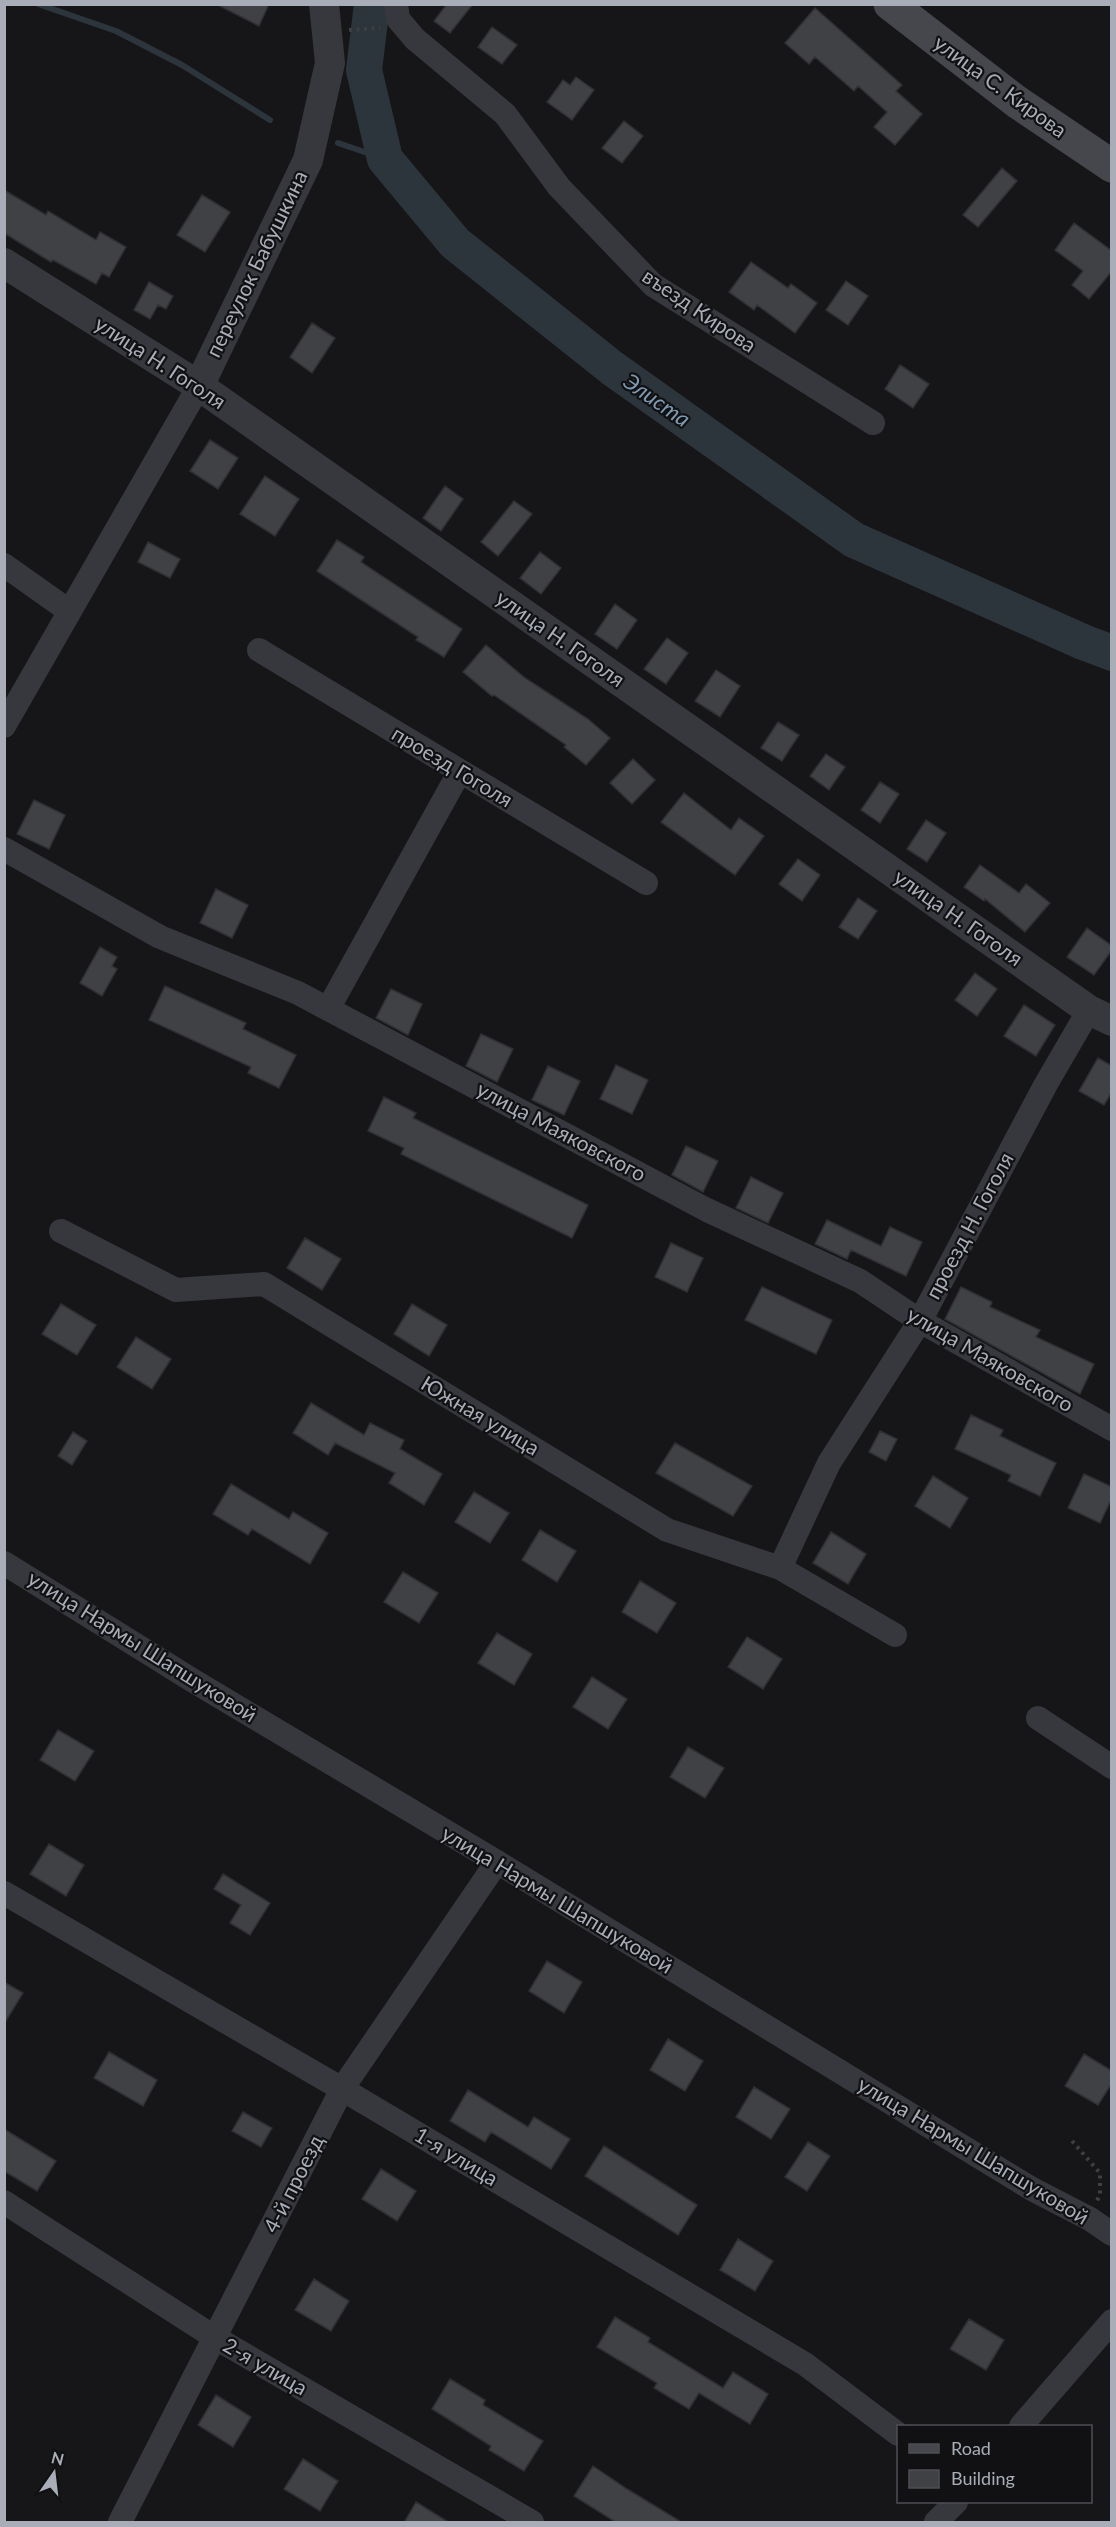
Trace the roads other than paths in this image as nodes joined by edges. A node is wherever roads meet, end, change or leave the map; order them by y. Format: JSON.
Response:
{"nodes":[{"id":1,"x":324,"y":4,"type":"edge"},
{"id":2,"x":396,"y":4,"type":"edge"},
{"id":3,"x":890,"y":4,"type":"edge"},
{"id":4,"x":1112,"y":166,"type":"edge"},
{"id":5,"x":4,"y":263,"type":"edge"},
{"id":6,"x":199,"y":386,"type":"junction"},
{"id":7,"x":873,"y":423,"type":"dead end"},
{"id":8,"x":4,"y":565,"type":"edge"},
{"id":9,"x":69,"y":611,"type":"junction"},
{"id":10,"x":259,"y":650,"type":"dead end"},
{"id":11,"x":4,"y":726,"type":"edge"},
{"id":12,"x":460,"y":771,"type":"junction"},
{"id":13,"x":4,"y":849,"type":"edge"},
{"id":14,"x":646,"y":883,"type":"dead end"},
{"id":15,"x":328,"y":1008,"type":"junction"},
{"id":16,"x":1100,"y":1015,"type":"edge"},
{"id":17,"x":61,"y":1231,"type":"dead end"},
{"id":18,"x":920,"y":1321,"type":"junction"},
{"id":19,"x":1112,"y":1429,"type":"edge"},
{"id":20,"x":4,"y":1563,"type":"edge"},
{"id":21,"x":780,"y":1568,"type":"junction"},
{"id":22,"x":896,"y":1635,"type":"dead end"},
{"id":23,"x":1038,"y":1718,"type":"dead end"},
{"id":24,"x":1112,"y":1767,"type":"edge"},
{"id":25,"x":497,"y":1862,"type":"junction"},
{"id":26,"x":4,"y":1893,"type":"edge"},
{"id":27,"x":342,"y":2089,"type":"junction"},
{"id":28,"x":4,"y":2202,"type":"edge"},
{"id":29,"x":1112,"y":2234,"type":"edge"},
{"id":30,"x":1112,"y":2321,"type":"edge"},
{"id":31,"x":214,"y":2337,"type":"junction"},
{"id":32,"x":1023,"y":2425,"type":"edge"},
{"id":33,"x":897,"y":2433,"type":"edge"},
{"id":34,"x":955,"y":2503,"type":"edge"},
{"id":35,"x":120,"y":2523,"type":"edge"},
{"id":36,"x":532,"y":2523,"type":"edge"},
{"id":37,"x":936,"y":2523,"type":"edge"}],
"edges":[{"from":1,"to":6,"type":"street","name":"переулок Бабушкина"},
{"from":2,"to":7,"type":"street","name":"въезд Кирова"},
{"from":3,"to":4,"type":"main road","name":"улица С. Кирова"},
{"from":5,"to":6,"type":"street","name":"улица Н. Гоголя"},
{"from":6,"to":9,"type":"street","name":"переулок Бабушкина"},
{"from":6,"to":16,"type":"street","name":"улица Н. Гоголя"},
{"from":8,"to":9,"type":"street"},
{"from":9,"to":11,"type":"street","name":"переулок Бабушкина"},
{"from":10,"to":12,"type":"street","name":"проезд Гоголя"},
{"from":12,"to":14,"type":"street","name":"проезд Гоголя"},
{"from":12,"to":15,"type":"street"},
{"from":13,"to":15,"type":"street","name":"улица Маяковского"},
{"from":15,"to":18,"type":"street","name":"улица Маяковского"},
{"from":16,"to":18,"type":"street","name":"проезд Н. Гоголя"},
{"from":17,"to":21,"type":"street","name":"Южная улица"},
{"from":18,"to":19,"type":"street","name":"улица Маяковского"},
{"from":18,"to":21,"type":"street","name":"проезд Н. Гоголя"},
{"from":20,"to":25,"type":"street","name":"улица Нармы Шапшуковой"},
{"from":21,"to":22,"type":"street","name":"Южная улица"},
{"from":23,"to":24,"type":"street"},
{"from":25,"to":27,"type":"street","name":"4-й проезд"},
{"from":25,"to":29,"type":"street","name":"улица Нармы Шапшуковой"},
{"from":26,"to":27,"type":"street","name":"1-я улица"},
{"from":27,"to":31,"type":"street","name":"4-й проезд"},
{"from":27,"to":33,"type":"street","name":"1-я улица"},
{"from":28,"to":31,"type":"street","name":"2-я улица"},
{"from":30,"to":32,"type":"street"},
{"from":31,"to":35,"type":"street","name":"4-й проезд"},
{"from":31,"to":36,"type":"street","name":"2-я улица"},
{"from":34,"to":37,"type":"street"}]}
